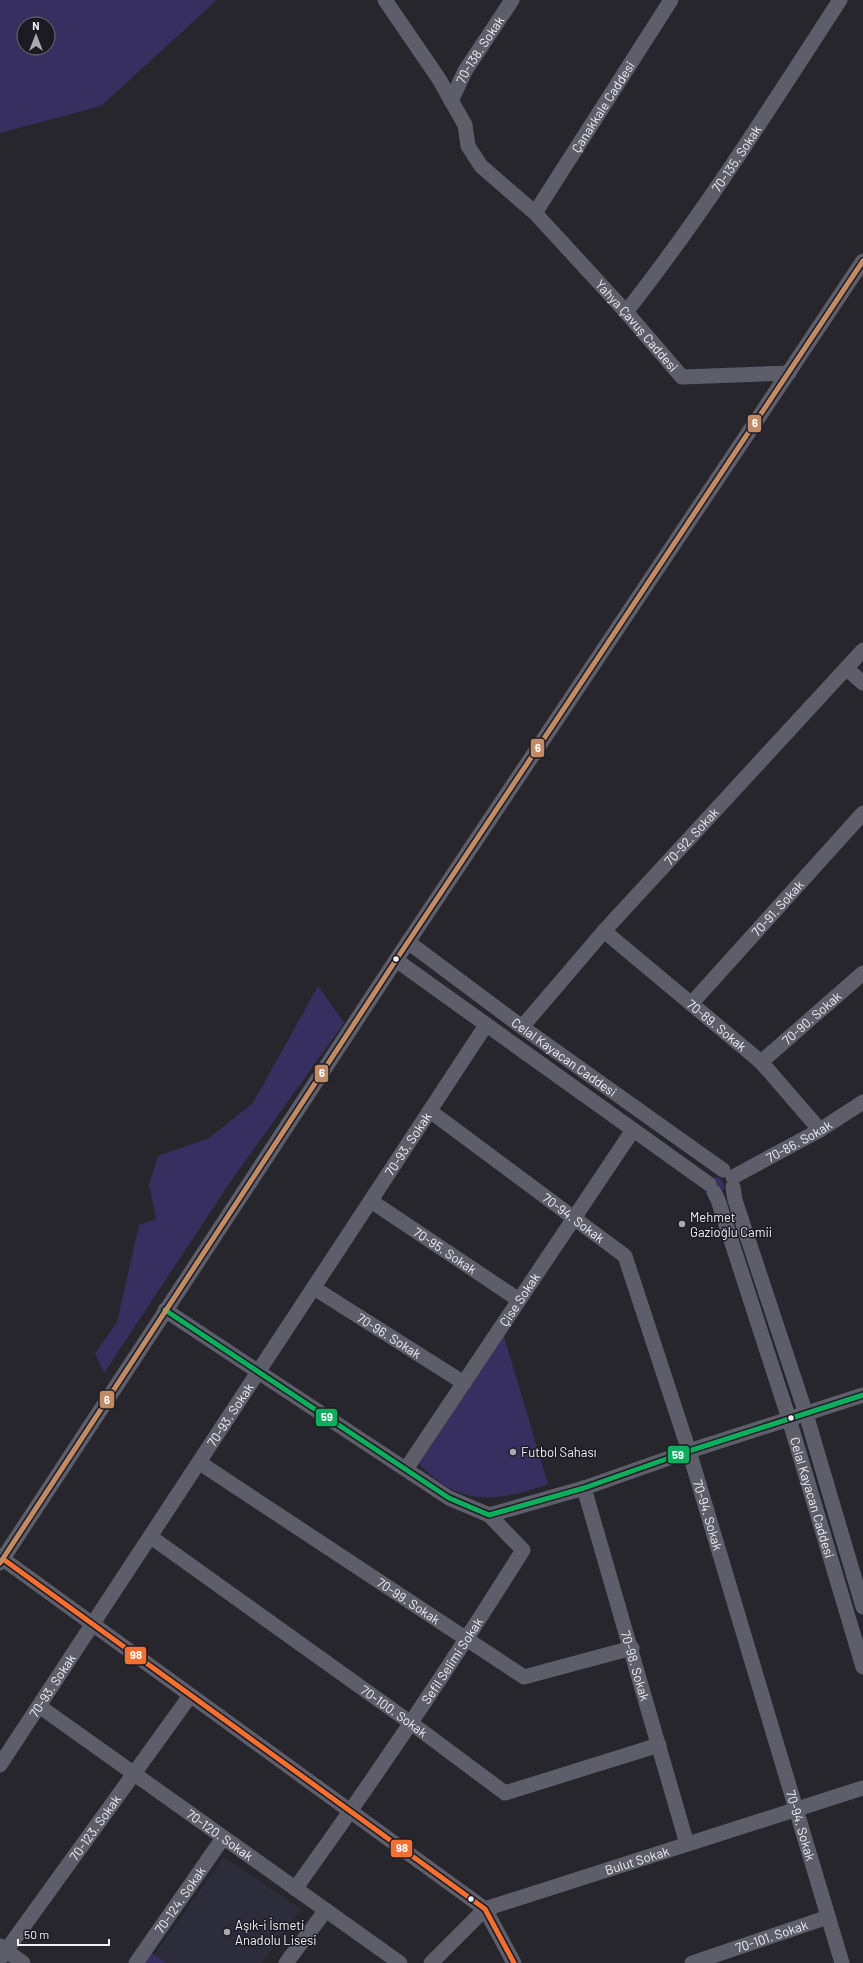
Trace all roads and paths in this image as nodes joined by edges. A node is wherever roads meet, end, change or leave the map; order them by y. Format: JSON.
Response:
{"nodes":[{"id":1,"x":385,"y":0,"type":"edge"},
{"id":2,"x":512,"y":0,"type":"edge"},
{"id":3,"x":671,"y":0,"type":"edge"},
{"id":4,"x":840,"y":0,"type":"edge"},
{"id":5,"x":451,"y":101,"type":"junction"},
{"id":6,"x":535,"y":213,"type":"junction"},
{"id":7,"x":863,"y":261,"type":"edge"},
{"id":8,"x":626,"y":312,"type":"junction"},
{"id":9,"x":789,"y":373,"type":"junction"},
{"id":10,"x":863,"y":650,"type":"edge"},
{"id":11,"x":846,"y":669,"type":"junction"},
{"id":12,"x":863,"y":683,"type":"edge"},
{"id":13,"x":863,"y":813,"type":"edge"},
{"id":14,"x":604,"y":931,"type":"junction"},
{"id":15,"x":408,"y":942,"type":"junction"},
{"id":16,"x":396,"y":960,"type":"junction"},
{"id":17,"x":863,"y":973,"type":"edge"},
{"id":18,"x":691,"y":1004,"type":"junction"},
{"id":19,"x":486,"y":1025,"type":"junction"},
{"id":20,"x":522,"y":1027,"type":"junction"},
{"id":21,"x":760,"y":1062,"type":"junction"},
{"id":22,"x":863,"y":1102,"type":"edge"},
{"id":23,"x":430,"y":1111,"type":"junction"},
{"id":24,"x":633,"y":1130,"type":"junction"},
{"id":25,"x":820,"y":1130,"type":"junction"},
{"id":26,"x":730,"y":1178,"type":"junction"},
{"id":27,"x":711,"y":1188,"type":"junction"},
{"id":28,"x":371,"y":1201,"type":"junction"},
{"id":29,"x":574,"y":1217,"type":"junction"},
{"id":30,"x":314,"y":1288,"type":"junction"},
{"id":31,"x":519,"y":1300,"type":"junction"},
{"id":32,"x":165,"y":1310,"type":"junction"},
{"id":33,"x":259,"y":1372,"type":"junction"},
{"id":34,"x":464,"y":1383,"type":"junction"},
{"id":35,"x":863,"y":1395,"type":"edge"},
{"id":36,"x":806,"y":1414,"type":"junction"},
{"id":37,"x":789,"y":1419,"type":"junction"},
{"id":38,"x":689,"y":1451,"type":"junction"},
{"id":39,"x":200,"y":1462,"type":"junction"},
{"id":40,"x":406,"y":1469,"type":"junction"},
{"id":41,"x":584,"y":1488,"type":"junction"},
{"id":42,"x":489,"y":1515,"type":"junction"},
{"id":43,"x":151,"y":1538,"type":"junction"},
{"id":44,"x":2,"y":1561,"type":"edge"},
{"id":45,"x":863,"y":1607,"type":"edge"},
{"id":46,"x":93,"y":1626,"type":"junction"},
{"id":47,"x":467,"y":1640,"type":"junction"},
{"id":48,"x":632,"y":1648,"type":"junction"},
{"id":49,"x":863,"y":1667,"type":"edge"},
{"id":50,"x":190,"y":1696,"type":"junction"},
{"id":51,"x":39,"y":1706,"type":"junction"},
{"id":52,"x":411,"y":1723,"type":"junction"},
{"id":53,"x":659,"y":1745,"type":"junction"},
{"id":54,"x":0,"y":1765,"type":"edge"},
{"id":55,"x":134,"y":1774,"type":"junction"},
{"id":56,"x":863,"y":1788,"type":"edge"},
{"id":57,"x":795,"y":1810,"type":"junction"},
{"id":58,"x":350,"y":1812,"type":"junction"},
{"id":59,"x":223,"y":1838,"type":"junction"},
{"id":60,"x":687,"y":1844,"type":"junction"},
{"id":61,"x":295,"y":1888,"type":"junction"},
{"id":62,"x":485,"y":1909,"type":"junction"},
{"id":63,"x":326,"y":1910,"type":"junction"},
{"id":64,"x":828,"y":1917,"type":"junction"},
{"id":65,"x":2,"y":1952,"type":"edge"},
{"id":66,"x":23,"y":1963,"type":"edge"},
{"id":67,"x":136,"y":1963,"type":"edge"},
{"id":68,"x":286,"y":1963,"type":"edge"},
{"id":69,"x":400,"y":1963,"type":"edge"},
{"id":70,"x":430,"y":1963,"type":"edge"},
{"id":71,"x":514,"y":1963,"type":"edge"},
{"id":72,"x":692,"y":1963,"type":"edge"},
{"id":73,"x":842,"y":1963,"type":"edge"}],
"edges":[{"from":1,"to":5,"type":"street","name":"Yahya Çavuş Caddesi"},
{"from":2,"to":5,"type":"street","name":"70-138. Sokak"},
{"from":3,"to":6,"type":"street","name":"Çanakkale Caddesi"},
{"from":4,"to":8,"type":"street","name":"70-135. Sokak"},
{"from":5,"to":6,"type":"street","name":"Yahya Çavuş Caddesi"},
{"from":6,"to":8,"type":"street","name":"Yahya Çavuş Caddesi"},
{"from":7,"to":9,"type":"street"},
{"from":8,"to":9,"type":"street","name":"Yahya Çavuş Caddesi"},
{"from":9,"to":15,"type":"street"},
{"from":10,"to":11,"type":"street","name":"70-92. Sokak"},
{"from":11,"to":12,"type":"street"},
{"from":11,"to":14,"type":"street","name":"70-92. Sokak"},
{"from":13,"to":18,"type":"street","name":"70-91. Sokak"},
{"from":14,"to":18,"type":"street","name":"70-89. Sokak"},
{"from":14,"to":20,"type":"street","name":"70-92. Sokak"},
{"from":15,"to":16,"type":"street"},
{"from":15,"to":20,"type":"street","name":"Celal Kayacan Caddesi"},
{"from":16,"to":19,"type":"street","name":"Celal Kayacan Caddesi"},
{"from":16,"to":32,"type":"street"},
{"from":17,"to":21,"type":"street","name":"70-90. Sokak"},
{"from":18,"to":21,"type":"street","name":"70-89. Sokak"},
{"from":19,"to":23,"type":"street","name":"70-93. Sokak"},
{"from":19,"to":24,"type":"street","name":"Celal Kayacan Caddesi"},
{"from":20,"to":26,"type":"street","name":"Celal Kayacan Caddesi"},
{"from":21,"to":25,"type":"street","name":"70-89. Sokak"},
{"from":22,"to":25,"type":"street","name":"70-86. Sokak"},
{"from":23,"to":28,"type":"street","name":"70-93. Sokak"},
{"from":23,"to":29,"type":"street","name":"70-94. Sokak"},
{"from":24,"to":27,"type":"street","name":"Celal Kayacan Caddesi"},
{"from":24,"to":29,"type":"street","name":"Çise Sokak"},
{"from":25,"to":26,"type":"street","name":"70-86. Sokak"},
{"from":26,"to":27,"type":"street"},
{"from":26,"to":27,"type":"street"},
{"from":26,"to":36,"type":"street","name":"Celal Kayacan Caddesi"},
{"from":27,"to":37,"type":"street","name":"Celal Kayacan Caddesi"},
{"from":28,"to":30,"type":"street","name":"70-93. Sokak"},
{"from":28,"to":31,"type":"street","name":"70-95. Sokak"},
{"from":29,"to":31,"type":"street","name":"Çise Sokak"},
{"from":29,"to":38,"type":"street","name":"70-94. Sokak"},
{"from":30,"to":33,"type":"street","name":"70-93. Sokak"},
{"from":30,"to":34,"type":"street","name":"70-96. Sokak"},
{"from":31,"to":34,"type":"street","name":"Çise Sokak"},
{"from":32,"to":33,"type":"street"},
{"from":32,"to":44,"type":"street"},
{"from":33,"to":39,"type":"street","name":"70-93. Sokak"},
{"from":33,"to":40,"type":"street"},
{"from":34,"to":40,"type":"street","name":"Çise Sokak"},
{"from":35,"to":36,"type":"street"},
{"from":36,"to":37,"type":"street"},
{"from":36,"to":45,"type":"street","name":"Celal Kayacan Caddesi"},
{"from":37,"to":38,"type":"street"},
{"from":37,"to":49,"type":"street","name":"Celal Kayacan Caddesi"},
{"from":38,"to":41,"type":"street"},
{"from":38,"to":57,"type":"street","name":"70-94. Sokak"},
{"from":39,"to":43,"type":"street","name":"70-93. Sokak"},
{"from":39,"to":47,"type":"street","name":"70-99. Sokak"},
{"from":40,"to":42,"type":"street"},
{"from":41,"to":42,"type":"street"},
{"from":41,"to":48,"type":"street","name":"70-98. Sokak"},
{"from":42,"to":47,"type":"street","name":"Sefil Selimi Sokak"},
{"from":43,"to":46,"type":"street","name":"70-93. Sokak"},
{"from":43,"to":52,"type":"street","name":"70-100. Sokak"},
{"from":44,"to":46,"type":"street"},
{"from":46,"to":50,"type":"street"},
{"from":46,"to":51,"type":"street","name":"70-93. Sokak"},
{"from":47,"to":48,"type":"street","name":"70-99. Sokak"},
{"from":47,"to":52,"type":"street","name":"Sefil Selimi Sokak"},
{"from":48,"to":53,"type":"street","name":"70-98. Sokak"},
{"from":50,"to":55,"type":"street","name":"70-123. Sokak"},
{"from":50,"to":58,"type":"street"},
{"from":51,"to":54,"type":"street","name":"70-93. Sokak"},
{"from":51,"to":55,"type":"street","name":"70-120. Sokak"},
{"from":52,"to":53,"type":"street","name":"70-100. Sokak"},
{"from":52,"to":58,"type":"street","name":"Sefil Selimi Sokak"},
{"from":53,"to":60,"type":"street","name":"70-98. Sokak"},
{"from":55,"to":59,"type":"street","name":"70-120. Sokak"},
{"from":55,"to":65,"type":"street","name":"70-123. Sokak"},
{"from":56,"to":57,"type":"street","name":"Bulut Sokak"},
{"from":57,"to":60,"type":"street","name":"Bulut Sokak"},
{"from":57,"to":64,"type":"street","name":"70-94. Sokak"},
{"from":58,"to":61,"type":"street","name":"Sefil Selimi Sokak"},
{"from":58,"to":62,"type":"street"},
{"from":59,"to":61,"type":"street","name":"70-120. Sokak"},
{"from":59,"to":67,"type":"street","name":"70-124. Sokak"},
{"from":60,"to":62,"type":"street","name":"Bulut Sokak"},
{"from":61,"to":63,"type":"street","name":"70-120. Sokak"},
{"from":62,"to":70,"type":"street","name":"Bulut Sokak"},
{"from":62,"to":71,"type":"street"},
{"from":63,"to":68,"type":"street"},
{"from":63,"to":69,"type":"street","name":"70-120. Sokak"},
{"from":64,"to":72,"type":"street","name":"70-101. Sokak"},
{"from":64,"to":73,"type":"street","name":"70-94. Sokak"},
{"from":65,"to":66,"type":"street"}]}
